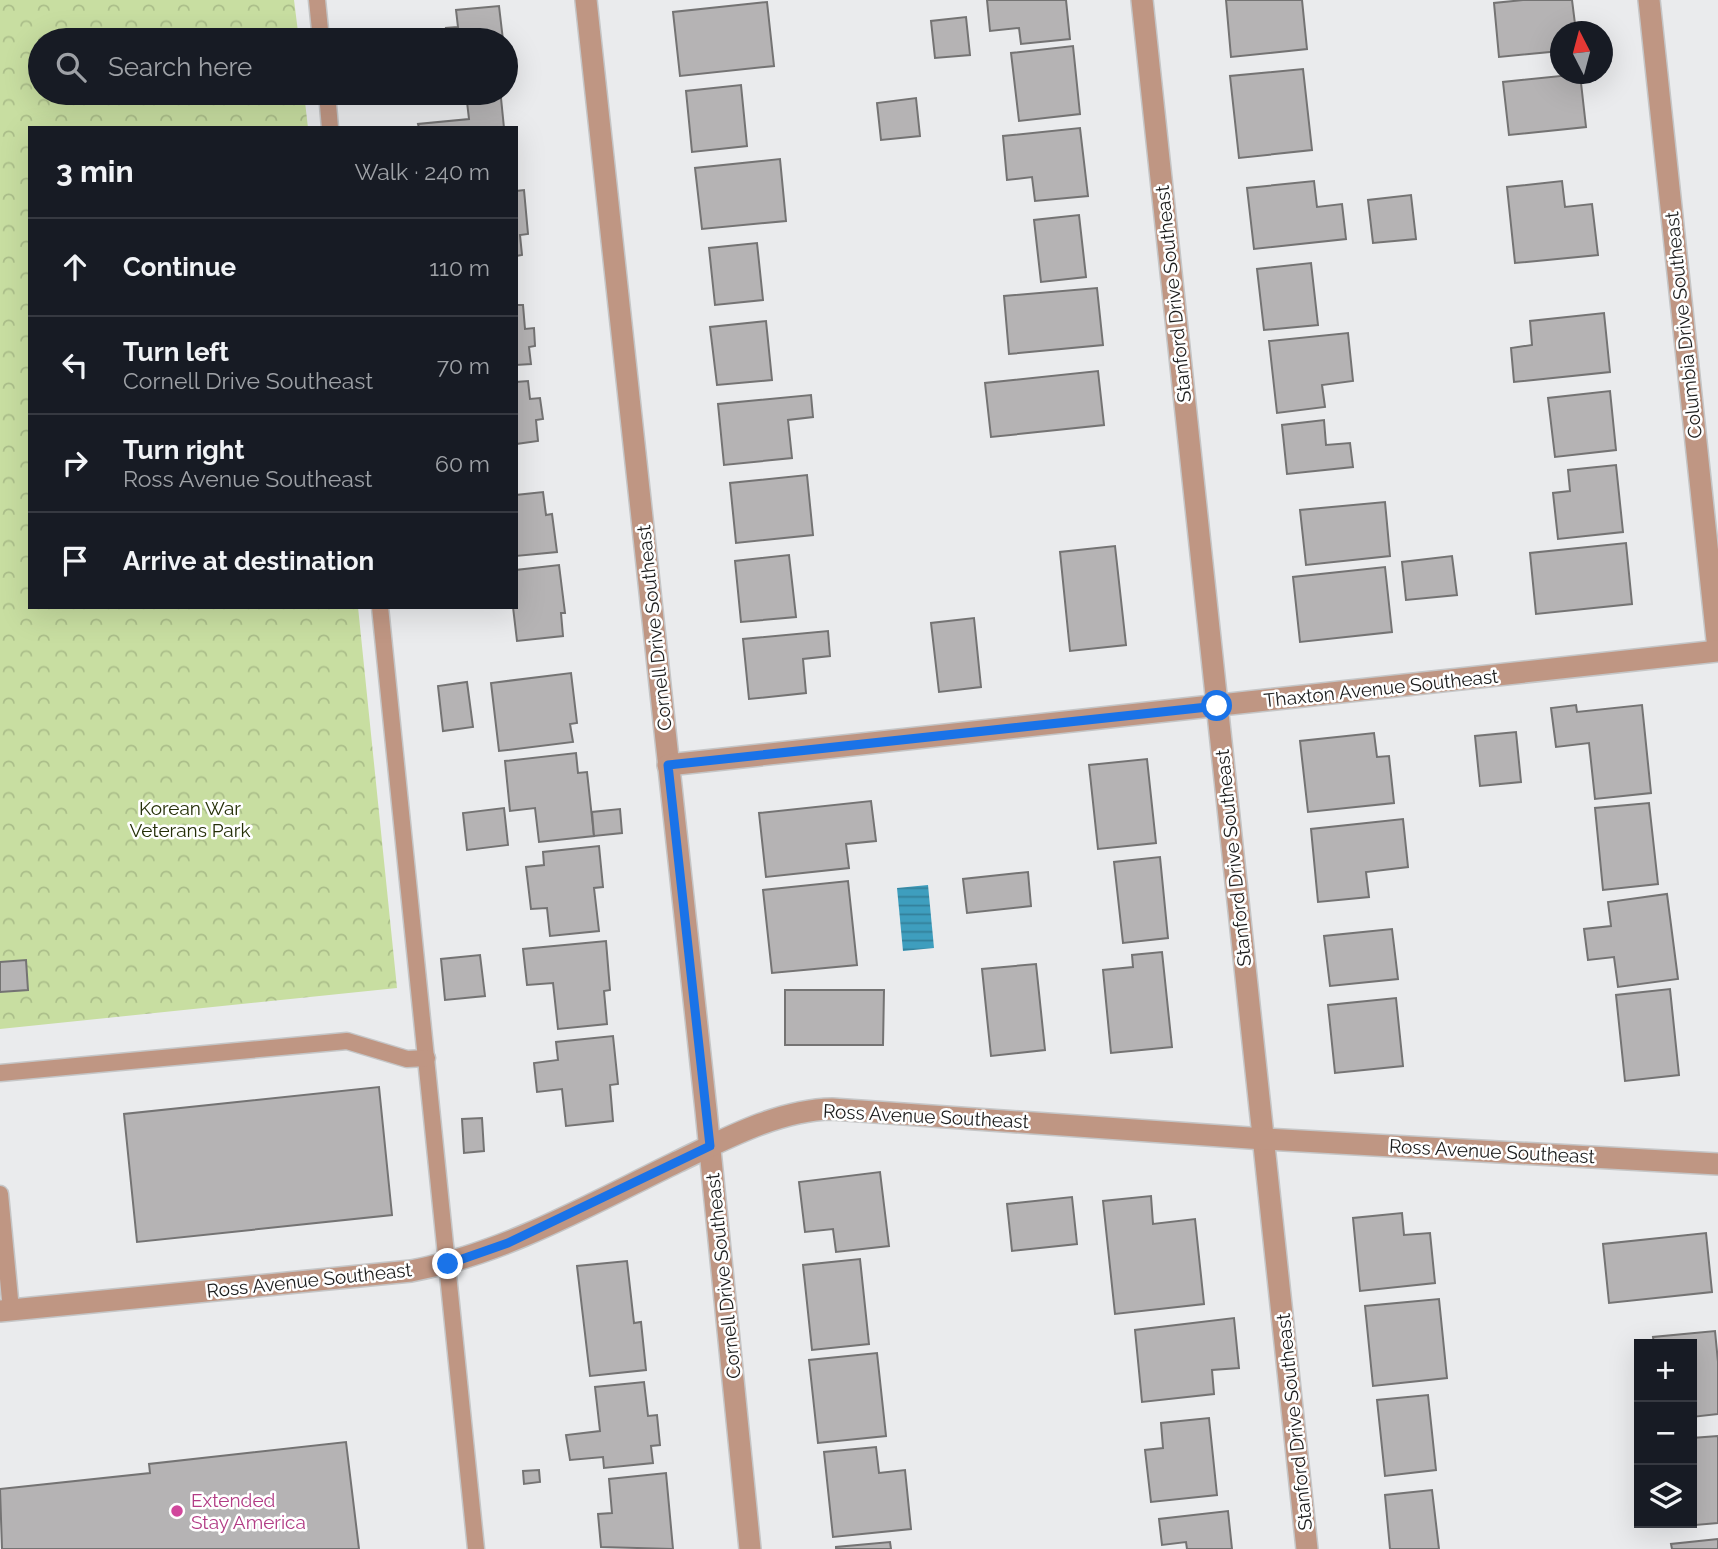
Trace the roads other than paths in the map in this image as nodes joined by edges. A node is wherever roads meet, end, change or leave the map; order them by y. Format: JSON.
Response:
{"nodes":[{"id":1,"x":317,"y":0,"type":"edge"},
{"id":2,"x":586,"y":0,"type":"edge"},
{"id":3,"x":1142,"y":0,"type":"edge"},
{"id":4,"x":1648,"y":0,"type":"edge"},
{"id":5,"x":320,"y":28,"type":"edge"},
{"id":6,"x":328,"y":105,"type":"edge"},
{"id":7,"x":330,"y":126,"type":"edge"},
{"id":8,"x":380,"y":609,"type":"edge"},
{"id":9,"x":1718,"y":650,"type":"edge"},
{"id":10,"x":1217,"y":706,"type":"junction"},
{"id":11,"x":668,"y":765,"type":"junction"},
{"id":12,"x":427,"y":1058,"type":"junction"},
{"id":13,"x":0,"y":1073,"type":"edge"},
{"id":14,"x":1264,"y":1139,"type":"junction"},
{"id":15,"x":710,"y":1146,"type":"junction"},
{"id":16,"x":1718,"y":1164,"type":"edge"},
{"id":17,"x":0,"y":1194,"type":"edge"},
{"id":18,"x":448,"y":1264,"type":"junction"},
{"id":19,"x":5,"y":1311,"type":"edge"},
{"id":20,"x":476,"y":1549,"type":"edge"},
{"id":21,"x":750,"y":1549,"type":"edge"},
{"id":22,"x":1307,"y":1549,"type":"edge"}],
"edges":[{"from":1,"to":5,"type":"lane"},
{"from":2,"to":11,"type":"street","name":"Cornell Drive Southeast"},
{"from":3,"to":10,"type":"street","name":"Stanford Drive Southeast"},
{"from":4,"to":9,"type":"street","name":"Columbia Drive Southeast"},
{"from":6,"to":7,"type":"lane"},
{"from":8,"to":12,"type":"lane"},
{"from":9,"to":10,"type":"street","name":"Thaxton Avenue Southeast"},
{"from":10,"to":11,"type":"street","name":"Thaxton Avenue Southeast"},
{"from":10,"to":14,"type":"street","name":"Stanford Drive Southeast"},
{"from":11,"to":15,"type":"street","name":"Cornell Drive Southeast"},
{"from":12,"to":13,"type":"lane"},
{"from":12,"to":18,"type":"lane"},
{"from":14,"to":15,"type":"street","name":"Ross Avenue Southeast"},
{"from":14,"to":16,"type":"street","name":"Ross Avenue Southeast"},
{"from":14,"to":22,"type":"street","name":"Stanford Drive Southeast"},
{"from":15,"to":18,"type":"street","name":"Ross Avenue Southeast"},
{"from":15,"to":21,"type":"street","name":"Cornell Drive Southeast"},
{"from":17,"to":19,"type":"lane"},
{"from":18,"to":19,"type":"street","name":"Ross Avenue Southeast"},
{"from":18,"to":20,"type":"lane"}]}
